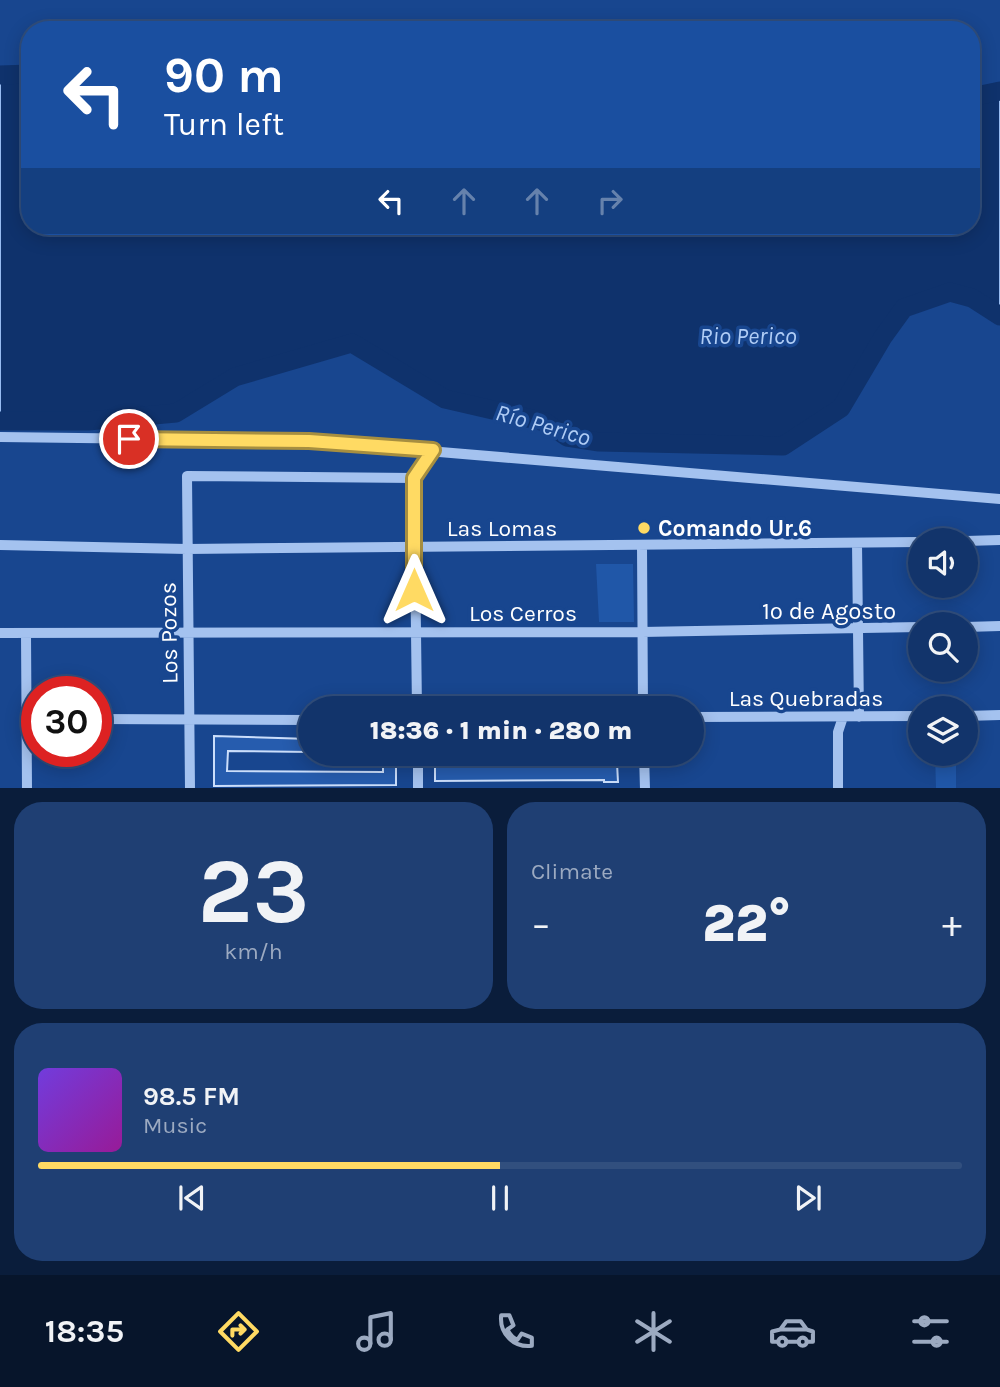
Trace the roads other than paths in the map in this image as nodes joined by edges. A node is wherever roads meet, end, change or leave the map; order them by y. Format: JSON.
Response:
{"nodes":[{"id":1,"x":0,"y":437,"type":"edge"},
{"id":2,"x":433,"y":450,"type":"junction"},
{"id":3,"x":414,"y":478,"type":"junction"},
{"id":4,"x":1000,"y":499,"type":"edge"},
{"id":5,"x":1000,"y":540,"type":"edge"},
{"id":6,"x":978,"y":541,"type":"edge"},
{"id":7,"x":908,"y":542,"type":"edge"},
{"id":8,"x":857,"y":543,"type":"junction"},
{"id":9,"x":0,"y":545,"type":"edge"},
{"id":10,"x":642,"y":546,"type":"junction"},
{"id":11,"x":414,"y":547,"type":"junction"},
{"id":12,"x":187,"y":549,"type":"junction"},
{"id":13,"x":978,"y":626,"type":"edge"},
{"id":14,"x":1000,"y":626,"type":"edge"},
{"id":15,"x":908,"y":627,"type":"edge"},
{"id":16,"x":857,"y":628,"type":"junction"},
{"id":17,"x":415,"y":632,"type":"junction"},
{"id":18,"x":642,"y":632,"type":"junction"},
{"id":19,"x":0,"y":634,"type":"edge"},
{"id":20,"x":26,"y":634,"type":"junction"},
{"id":21,"x":188,"y":635,"type":"junction"},
{"id":22,"x":29,"y":676,"type":"edge"},
{"id":23,"x":417,"y":696,"type":"edge"},
{"id":24,"x":643,"y":696,"type":"edge"},
{"id":25,"x":1000,"y":715,"type":"edge"},
{"id":26,"x":908,"y":716,"type":"edge"},
{"id":27,"x":978,"y":716,"type":"edge"},
{"id":28,"x":704,"y":717,"type":"edge"},
{"id":29,"x":843,"y":717,"type":"junction"},
{"id":30,"x":859,"y":717,"type":"junction"},
{"id":31,"x":112,"y":719,"type":"edge"},
{"id":32,"x":189,"y":720,"type":"junction"},
{"id":33,"x":298,"y":720,"type":"edge"},
{"id":34,"x":418,"y":766,"type":"edge"},
{"id":35,"x":644,"y":766,"type":"edge"},
{"id":36,"x":29,"y":767,"type":"edge"},
{"id":37,"x":27,"y":788,"type":"edge"},
{"id":38,"x":190,"y":788,"type":"edge"},
{"id":39,"x":418,"y":788,"type":"edge"},
{"id":40,"x":645,"y":788,"type":"edge"},
{"id":41,"x":838,"y":788,"type":"edge"}],
"edges":[{"from":1,"to":2,"type":"street"},
{"from":2,"to":3,"type":"street"},
{"from":2,"to":4,"type":"street"},
{"from":3,"to":11,"type":"street"},
{"from":3,"to":12,"type":"street","name":"Los Pozos"},
{"from":5,"to":6,"type":"street"},
{"from":7,"to":8,"type":"street","name":"Las Lomas"},
{"from":8,"to":10,"type":"street","name":"Las Lomas"},
{"from":8,"to":16,"type":"street"},
{"from":9,"to":12,"type":"street","name":"Las Lomas"},
{"from":10,"to":11,"type":"street","name":"Las Lomas"},
{"from":10,"to":18,"type":"street"},
{"from":11,"to":12,"type":"street","name":"Las Lomas"},
{"from":11,"to":17,"type":"street"},
{"from":12,"to":21,"type":"street","name":"Los Pozos"},
{"from":13,"to":14,"type":"street"},
{"from":15,"to":16,"type":"street","name":"Los Cerros"},
{"from":16,"to":18,"type":"street","name":"Los Cerros"},
{"from":16,"to":30,"type":"street"},
{"from":17,"to":18,"type":"street","name":"Los Cerros"},
{"from":17,"to":21,"type":"street","name":"Los Cerros"},
{"from":17,"to":23,"type":"street"},
{"from":18,"to":24,"type":"street"},
{"from":19,"to":20,"type":"street","name":"Los Cerros"},
{"from":20,"to":21,"type":"street","name":"Los Cerros"},
{"from":20,"to":22,"type":"street"},
{"from":21,"to":32,"type":"street","name":"Los Pozos"},
{"from":25,"to":27,"type":"street"},
{"from":26,"to":30,"type":"street","name":"Las Quebradas"},
{"from":28,"to":29,"type":"street","name":"Las Quebradas"},
{"from":29,"to":30,"type":"street","name":"Las Quebradas"},
{"from":29,"to":41,"type":"street"},
{"from":31,"to":32,"type":"street"},
{"from":32,"to":33,"type":"street"},
{"from":32,"to":38,"type":"street","name":"Los Pozos"},
{"from":34,"to":39,"type":"street"},
{"from":35,"to":40,"type":"street"},
{"from":36,"to":37,"type":"street"}]}
